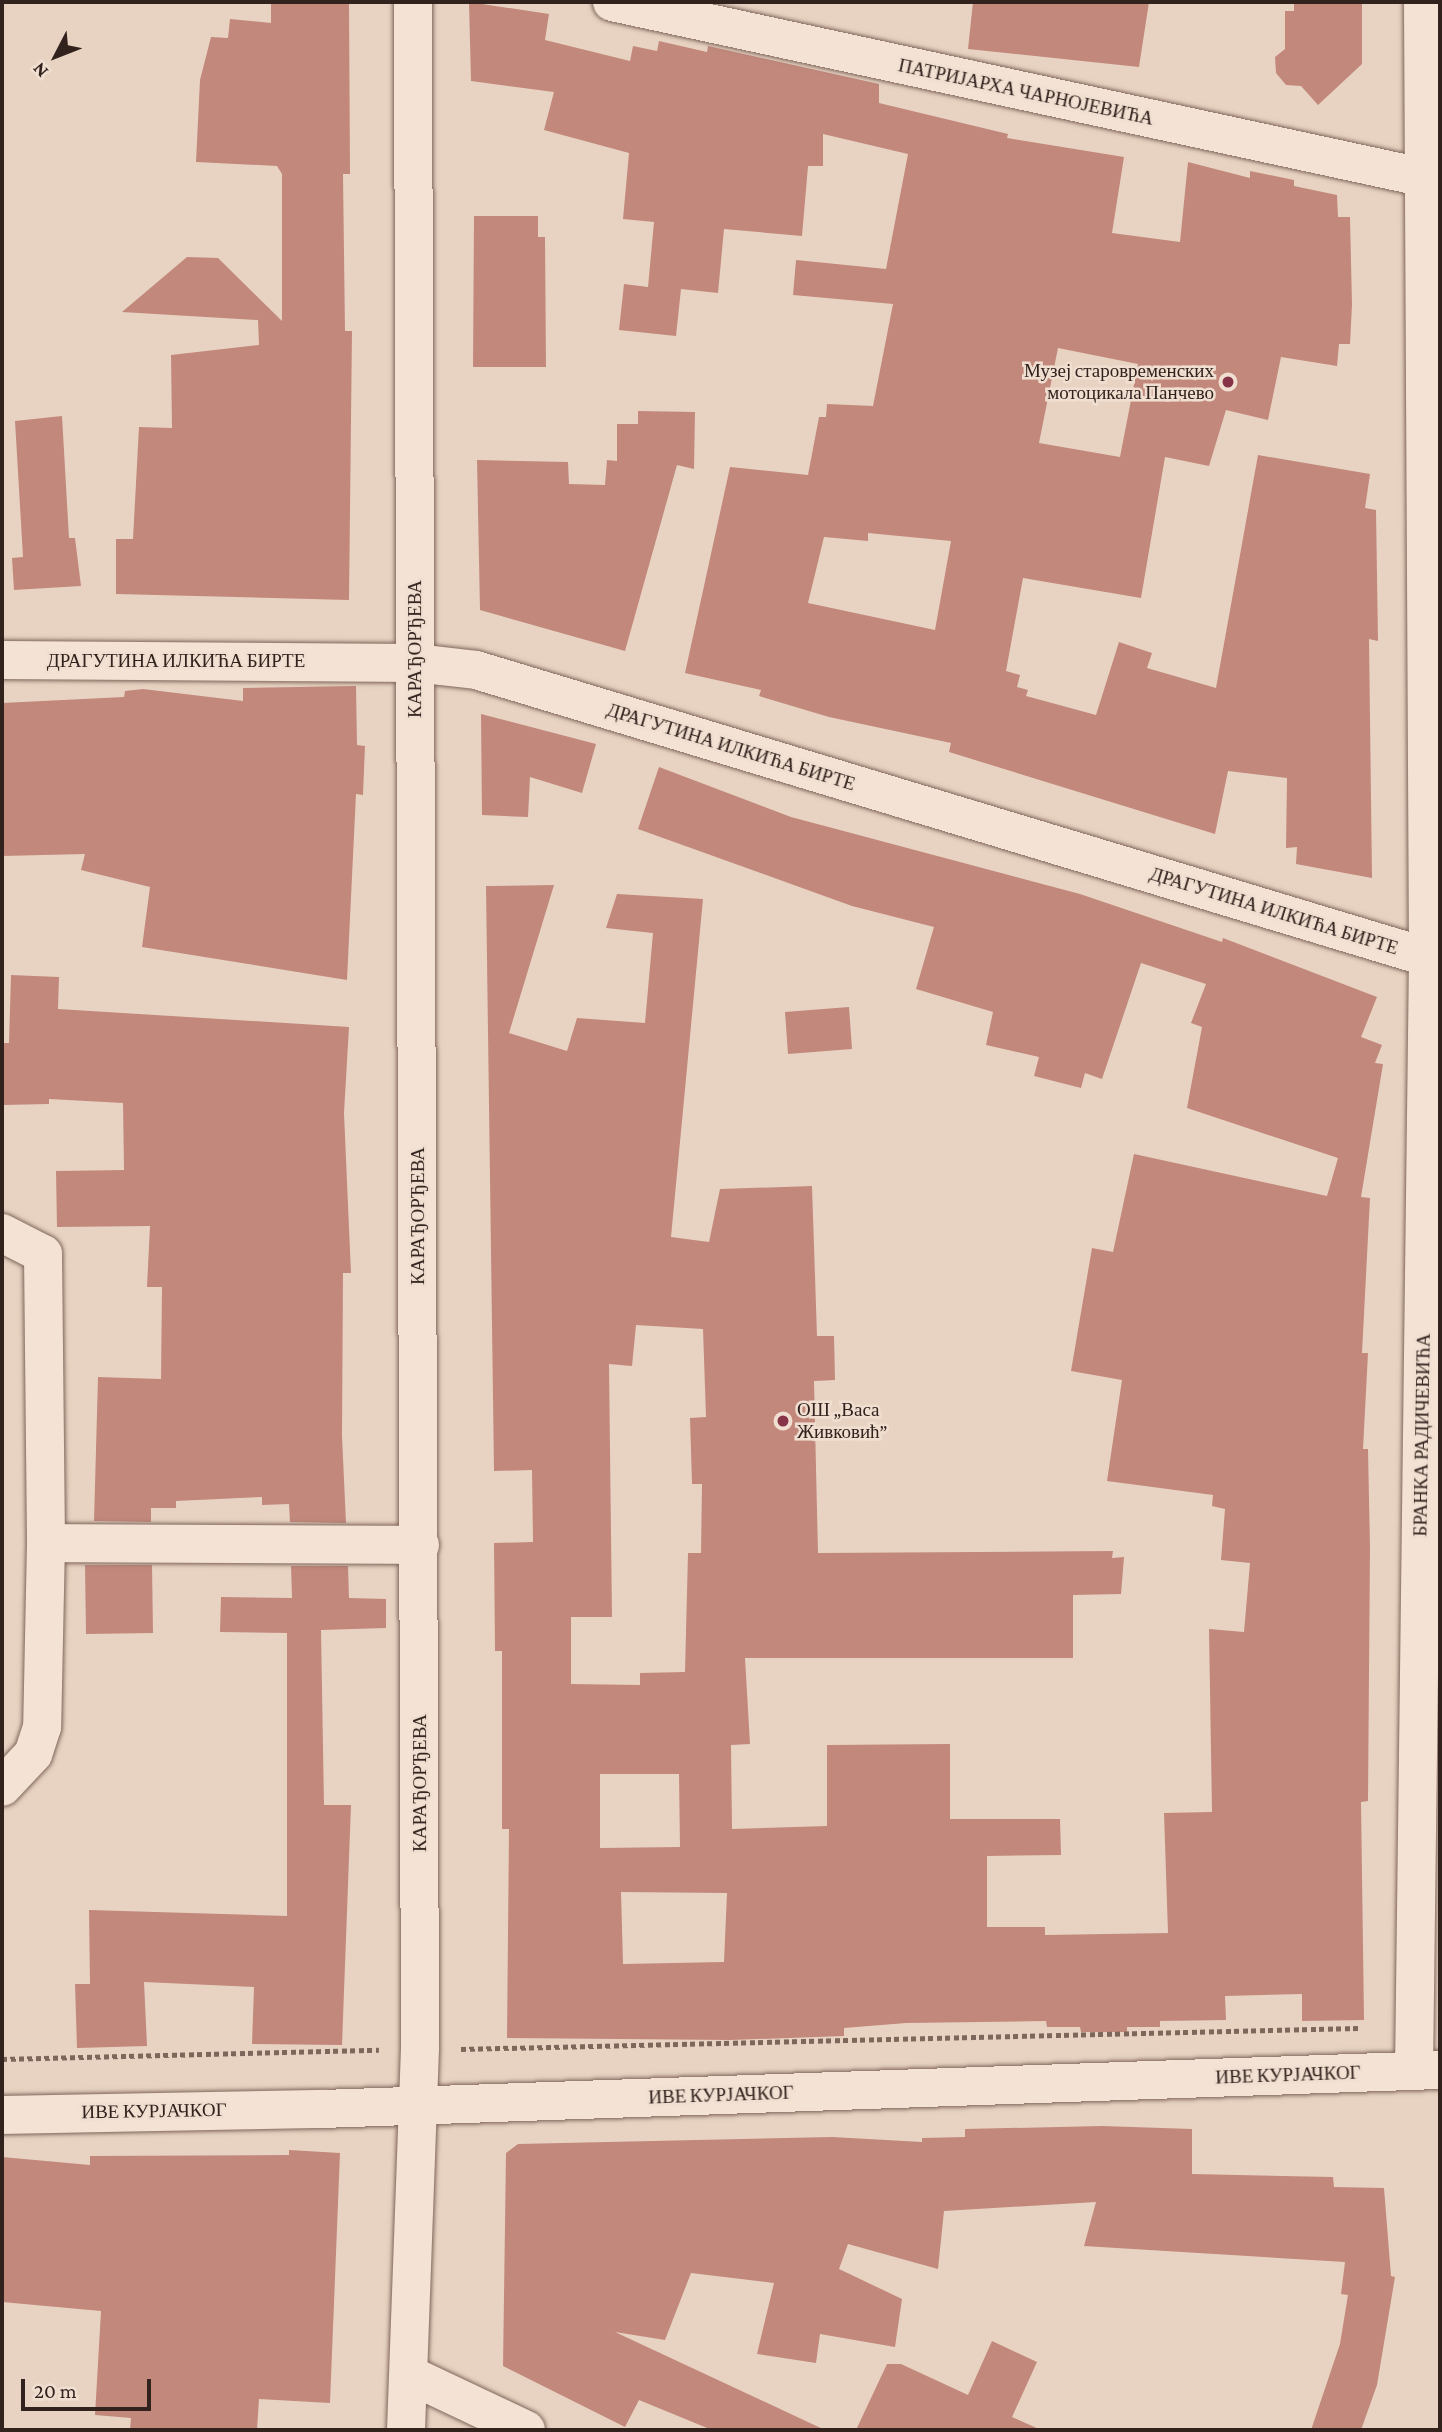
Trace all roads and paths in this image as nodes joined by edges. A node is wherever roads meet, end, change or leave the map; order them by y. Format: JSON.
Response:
{"nodes":[{"id":1,"x":413,"y":2,"type":"edge"},
{"id":2,"x":612,"y":2,"type":"edge"},
{"id":3,"x":1423,"y":2,"type":"edge"},
{"id":4,"x":1433,"y":180,"type":"edge"},
{"id":5,"x":2,"y":660,"type":"edge"},
{"id":6,"x":415,"y":663,"type":"junction"},
{"id":7,"x":1434,"y":960,"type":"edge"},
{"id":8,"x":2,"y":1233,"type":"edge"},
{"id":9,"x":46,"y":1543,"type":"junction"},
{"id":10,"x":420,"y":1545,"type":"junction"},
{"id":11,"x":2,"y":1787,"type":"edge"},
{"id":12,"x":1414,"y":2026,"type":"junction"},
{"id":13,"x":420,"y":2049,"type":"junction"},
{"id":14,"x":2,"y":2059,"type":"edge"},
{"id":15,"x":1427,"y":2070,"type":"edge"},
{"id":16,"x":419,"y":2105,"type":"junction"},
{"id":17,"x":2,"y":2115,"type":"edge"},
{"id":18,"x":412,"y":2376,"type":"junction"},
{"id":19,"x":406,"y":2430,"type":"edge"},
{"id":20,"x":526,"y":2430,"type":"edge"}],
"edges":[{"from":1,"to":6,"type":"street","name":"КАРАЂОРЂЕВА"},
{"from":2,"to":4,"type":"street","name":"ПАТРИЈАРХА ЧАРНОЈЕВИЋА"},
{"from":3,"to":4,"type":"street","name":"БРАНКА РАДИЧЕВИЋА"},
{"from":4,"to":7,"type":"street","name":"БРАНКА РАДИЧЕВИЋА"},
{"from":5,"to":6,"type":"street","name":"ДРАГУТИНА ИЛКИЋА БИРТЕ"},
{"from":6,"to":7,"type":"street","name":"ДРАГУТИНА ИЛКИЋА БИРТЕ"},
{"from":6,"to":10,"type":"street","name":"КАРАЂОРЂЕВА"},
{"from":7,"to":12,"type":"street","name":"БРАНКА РАДИЧЕВИЋА"},
{"from":8,"to":9,"type":"street"},
{"from":9,"to":10,"type":"street"},
{"from":9,"to":11,"type":"street"},
{"from":10,"to":13,"type":"street","name":"КАРАЂОРЂЕВА"},
{"from":12,"to":13,"type":"path"},
{"from":12,"to":15,"type":"street","name":"БРАНКА РАДИЧЕВИЋА"},
{"from":13,"to":14,"type":"path"},
{"from":13,"to":16,"type":"street","name":"КАРАЂОРЂЕВА"},
{"from":15,"to":16,"type":"street","name":"ИВЕ КУРЈАЧКОГ"},
{"from":16,"to":17,"type":"street","name":"ИВЕ КУРЈАЧКОГ"},
{"from":16,"to":18,"type":"street","name":"КАРАЂОРЂЕВА"},
{"from":18,"to":19,"type":"street","name":"КАРАЂОРЂЕВА"},
{"from":18,"to":20,"type":"street"}]}
